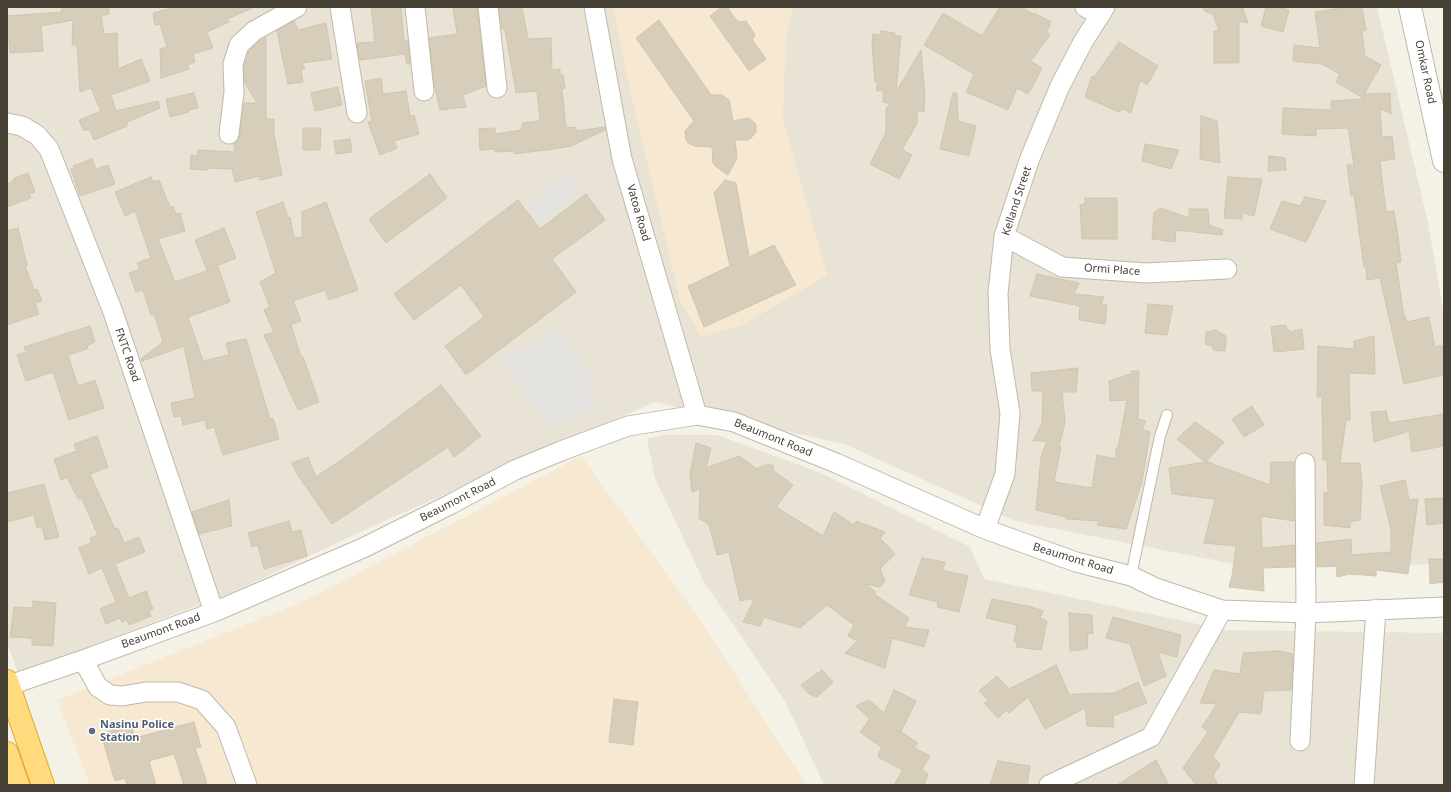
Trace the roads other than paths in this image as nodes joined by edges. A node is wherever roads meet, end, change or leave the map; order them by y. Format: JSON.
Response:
{"nodes":[{"id":1,"x":297,"y":7,"type":"edge"},
{"id":2,"x":340,"y":7,"type":"edge"},
{"id":3,"x":415,"y":7,"type":"edge"},
{"id":4,"x":488,"y":7,"type":"edge"},
{"id":5,"x":594,"y":7,"type":"edge"},
{"id":6,"x":1410,"y":7,"type":"edge"},
{"id":7,"x":1097,"y":10,"type":"edge"},
{"id":8,"x":497,"y":88,"type":"dead end"},
{"id":9,"x":424,"y":92,"type":"dead end"},
{"id":10,"x":357,"y":113,"type":"dead end"},
{"id":11,"x":7,"y":123,"type":"edge"},
{"id":12,"x":229,"y":134,"type":"dead end"},
{"id":13,"x":1444,"y":161,"type":"edge"},
{"id":14,"x":1004,"y":236,"type":"junction"},
{"id":15,"x":1227,"y":269,"type":"dead end"},
{"id":16,"x":697,"y":415,"type":"junction"},
{"id":17,"x":1167,"y":415,"type":"dead end"},
{"id":18,"x":1305,"y":463,"type":"dead end"},
{"id":19,"x":985,"y":529,"type":"junction"},
{"id":20,"x":1131,"y":576,"type":"junction"},
{"id":21,"x":1444,"y":606,"type":"edge"},
{"id":22,"x":1376,"y":609,"type":"junction"},
{"id":23,"x":1222,"y":610,"type":"junction"},
{"id":24,"x":214,"y":612,"type":"junction"},
{"id":25,"x":1306,"y":613,"type":"junction"},
{"id":26,"x":84,"y":660,"type":"junction"},
{"id":27,"x":7,"y":684,"type":"edge"},
{"id":28,"x":1300,"y":741,"type":"dead end"},
{"id":29,"x":7,"y":753,"type":"edge"},
{"id":30,"x":18,"y":785,"type":"edge"},
{"id":31,"x":43,"y":785,"type":"edge"},
{"id":32,"x":247,"y":785,"type":"edge"},
{"id":33,"x":1049,"y":785,"type":"edge"},
{"id":34,"x":1364,"y":785,"type":"edge"}],
"edges":[{"from":1,"to":12,"type":"street"},
{"from":2,"to":10,"type":"street"},
{"from":3,"to":9,"type":"street"},
{"from":4,"to":8,"type":"street"},
{"from":5,"to":16,"type":"street","name":"Vatoa Road"},
{"from":6,"to":13,"type":"street","name":"Omkar Road"},
{"from":7,"to":14,"type":"street","name":"Kelland Street"},
{"from":11,"to":24,"type":"street","name":"FNTC Road"},
{"from":14,"to":15,"type":"street","name":"Ormi Place"},
{"from":14,"to":19,"type":"street","name":"Kelland Street"},
{"from":16,"to":19,"type":"street","name":"Beaumont Road"},
{"from":16,"to":24,"type":"street","name":"Beaumont Road"},
{"from":17,"to":20,"type":"lane"},
{"from":18,"to":25,"type":"street"},
{"from":19,"to":20,"type":"street","name":"Beaumont Road"},
{"from":20,"to":23,"type":"street","name":"Beaumont Road"},
{"from":21,"to":22,"type":"street","name":"Beaumont Road"},
{"from":22,"to":25,"type":"street","name":"Beaumont Road"},
{"from":22,"to":34,"type":"street"},
{"from":23,"to":25,"type":"street","name":"Beaumont Road"},
{"from":23,"to":33,"type":"street"},
{"from":24,"to":26,"type":"street","name":"Beaumont Road"},
{"from":25,"to":28,"type":"street"},
{"from":26,"to":27,"type":"street","name":"Beaumont Road"},
{"from":26,"to":32,"type":"street"},
{"from":27,"to":31,"type":"highway"},
{"from":29,"to":30,"type":"highway"}]}
